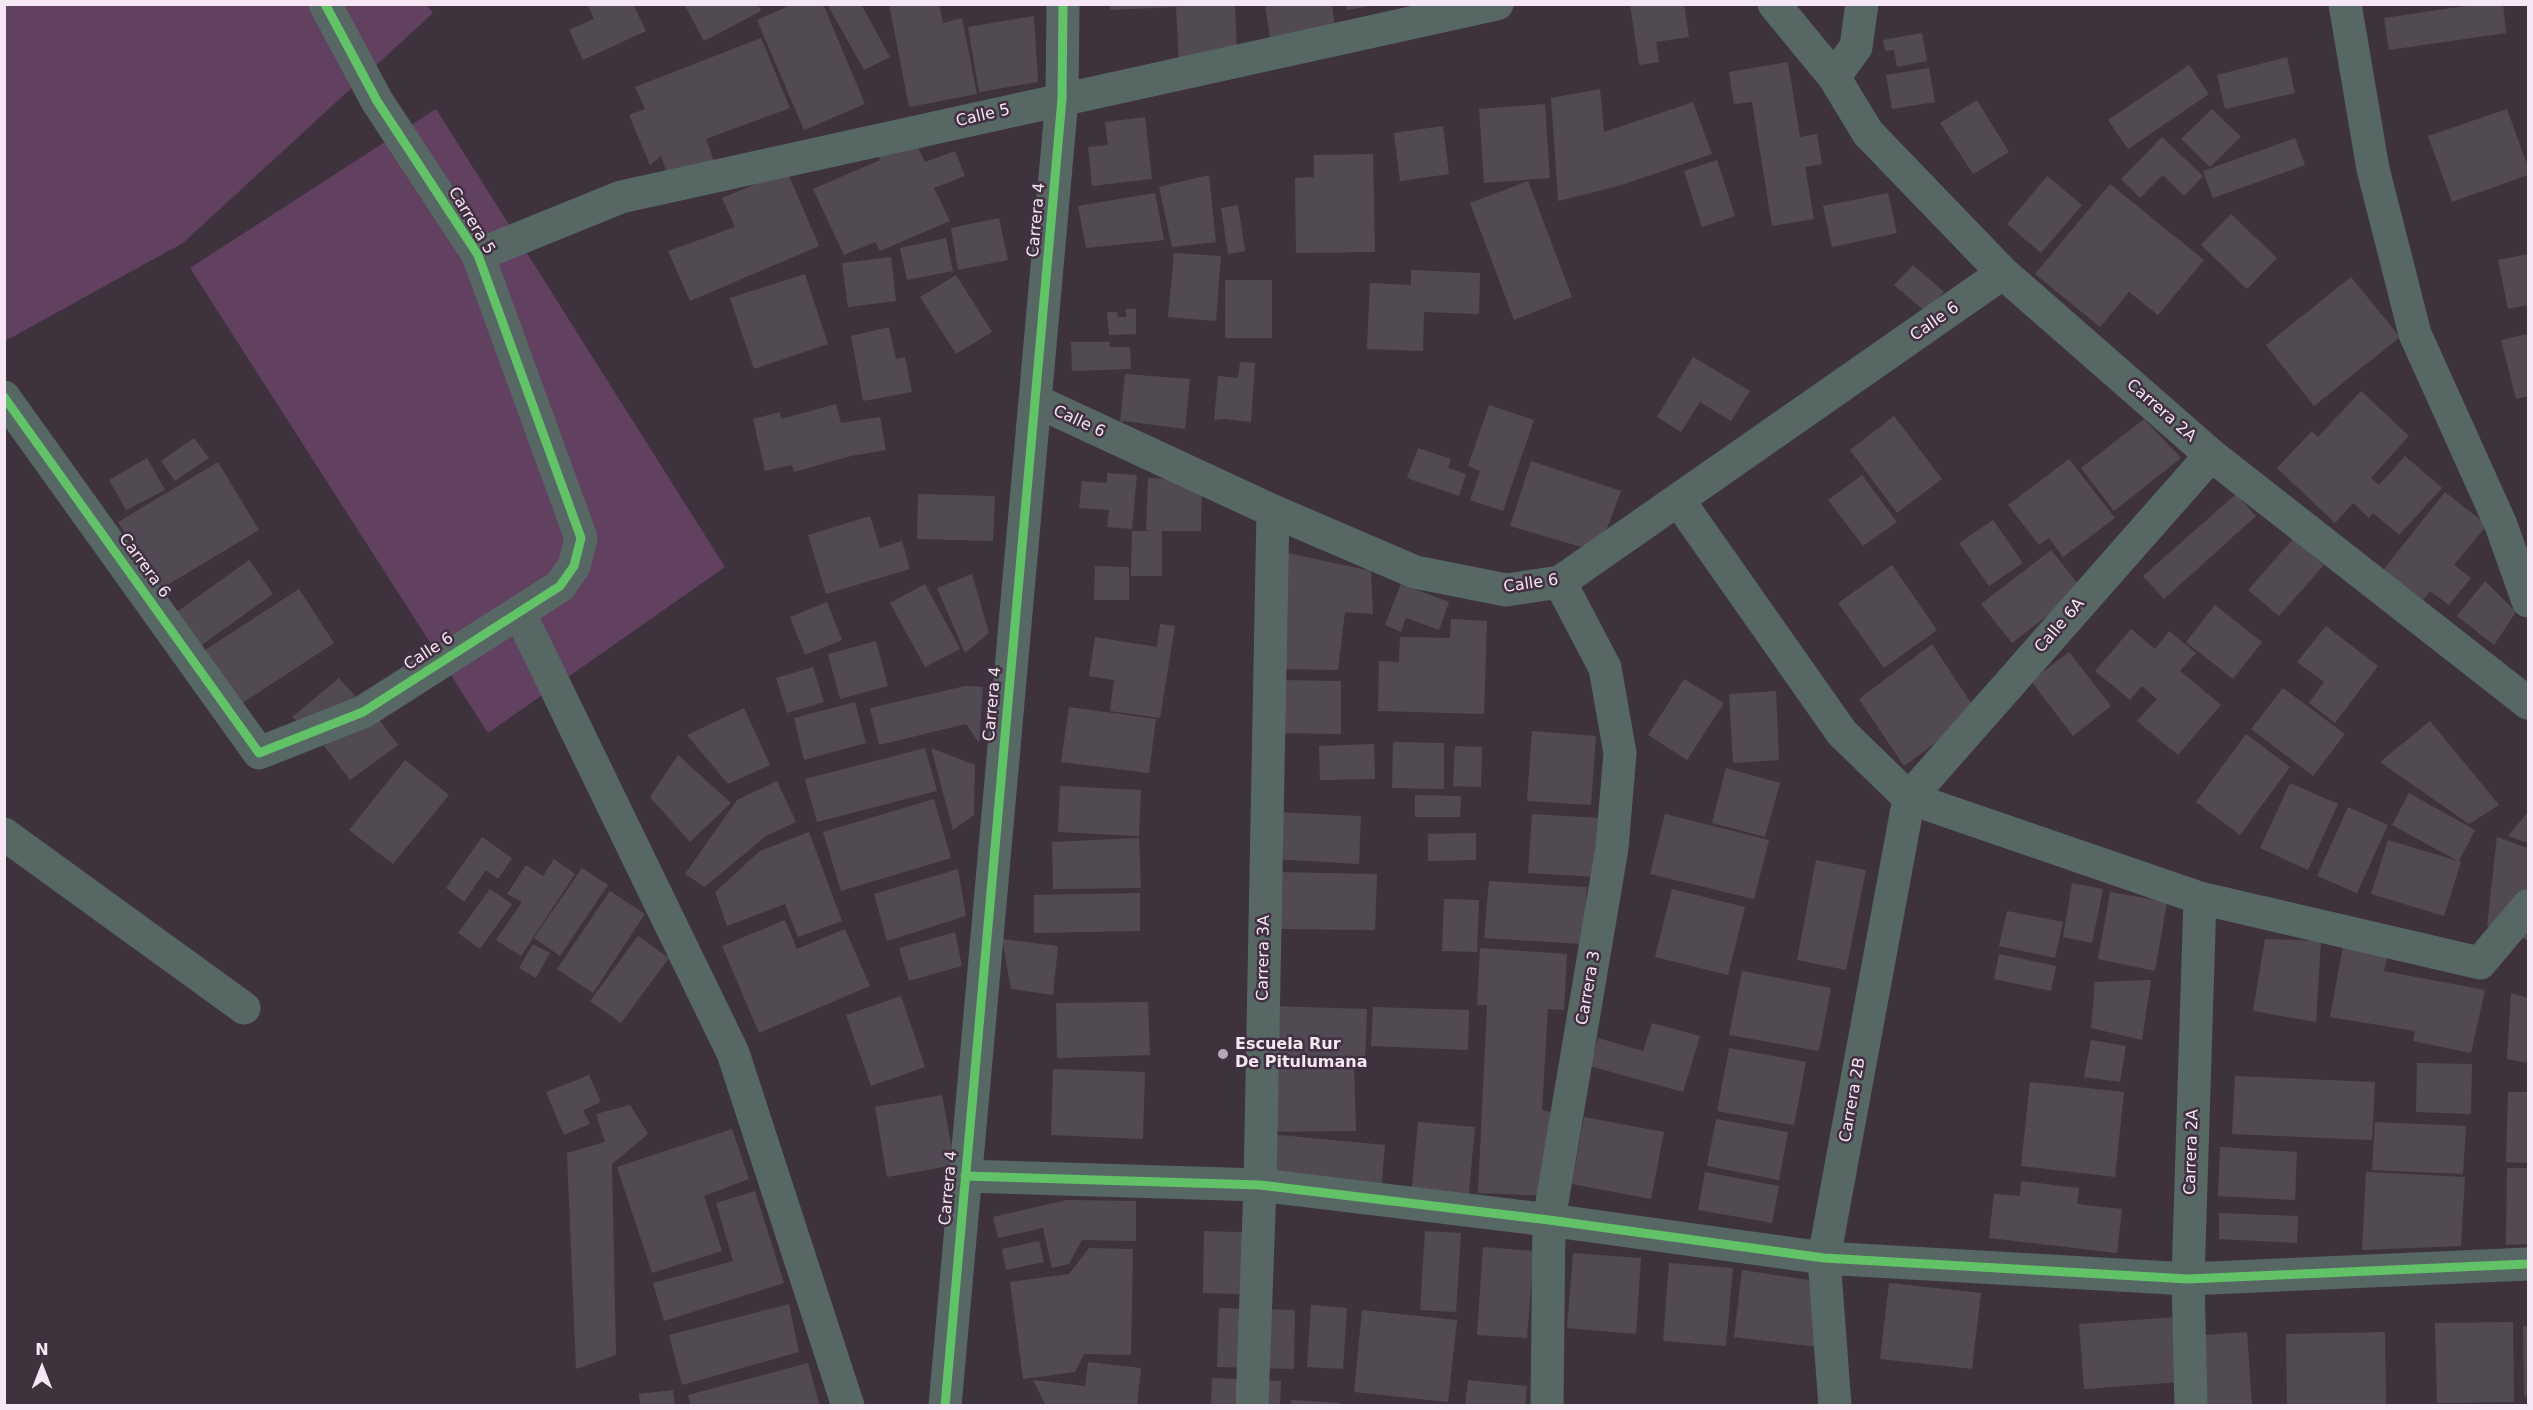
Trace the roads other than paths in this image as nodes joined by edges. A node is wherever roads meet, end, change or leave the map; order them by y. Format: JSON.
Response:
{"nodes":[{"id":1,"x":325,"y":4,"type":"edge"},
{"id":2,"x":1064,"y":4,"type":"edge"},
{"id":3,"x":1497,"y":4,"type":"edge"},
{"id":4,"x":1774,"y":4,"type":"edge"},
{"id":5,"x":1862,"y":4,"type":"edge"},
{"id":6,"x":2345,"y":4,"type":"edge"},
{"id":7,"x":1834,"y":77,"type":"junction"},
{"id":8,"x":1062,"y":99,"type":"junction"},
{"id":9,"x":478,"y":255,"type":"junction"},
{"id":10,"x":2004,"y":273,"type":"junction"},
{"id":11,"x":4,"y":397,"type":"edge"},
{"id":12,"x":1036,"y":402,"type":"junction"},
{"id":13,"x":2211,"y":455,"type":"junction"},
{"id":14,"x":1679,"y":501,"type":"junction"},
{"id":15,"x":1273,"y":511,"type":"junction"},
{"id":16,"x":581,"y":538,"type":"joint"},
{"id":17,"x":1560,"y":582,"type":"junction"},
{"id":18,"x":2529,"y":601,"type":"edge"},
{"id":19,"x":519,"y":612,"type":"junction"},
{"id":20,"x":2529,"y":703,"type":"edge"},
{"id":21,"x":259,"y":753,"type":"joint"},
{"id":22,"x":1909,"y":798,"type":"junction"},
{"id":23,"x":4,"y":834,"type":"edge"},
{"id":24,"x":2200,"y":898,"type":"junction"},
{"id":25,"x":2529,"y":906,"type":"edge"},
{"id":26,"x":244,"y":1008,"type":"dead end"},
{"id":27,"x":965,"y":1176,"type":"junction"},
{"id":28,"x":1260,"y":1185,"type":"junction"},
{"id":29,"x":1549,"y":1220,"type":"junction"},
{"id":30,"x":1824,"y":1258,"type":"junction"},
{"id":31,"x":2529,"y":1264,"type":"edge"},
{"id":32,"x":2188,"y":1279,"type":"junction"},
{"id":33,"x":848,"y":1406,"type":"edge"},
{"id":34,"x":945,"y":1406,"type":"edge"},
{"id":35,"x":1252,"y":1406,"type":"edge"},
{"id":36,"x":1547,"y":1406,"type":"edge"},
{"id":37,"x":1835,"y":1406,"type":"edge"},
{"id":38,"x":2191,"y":1406,"type":"edge"}],
"edges":[{"from":1,"to":9,"type":"street","name":"Carrera 5"},
{"from":2,"to":8,"type":"street","name":"Carrera 4"},
{"from":3,"to":8,"type":"street","name":"Calle 5"},
{"from":4,"to":7,"type":"street"},
{"from":5,"to":7,"type":"street"},
{"from":6,"to":18,"type":"street"},
{"from":7,"to":10,"type":"street","name":"Carrera 2A"},
{"from":8,"to":9,"type":"street","name":"Calle 5"},
{"from":8,"to":12,"type":"street","name":"Carrera 4"},
{"from":9,"to":16,"type":"street","name":"Carrera 5"},
{"from":10,"to":13,"type":"street","name":"Carrera 2A"},
{"from":10,"to":14,"type":"street","name":"Calle 6"},
{"from":11,"to":21,"type":"street","name":"Carrera 6"},
{"from":12,"to":15,"type":"street","name":"Calle 6"},
{"from":12,"to":27,"type":"street","name":"Carrera 4"},
{"from":13,"to":20,"type":"street","name":"Carrera 2A"},
{"from":13,"to":22,"type":"street","name":"Calle 6A"},
{"from":14,"to":17,"type":"street","name":"Calle 6"},
{"from":14,"to":22,"type":"street"},
{"from":15,"to":17,"type":"street","name":"Calle 6"},
{"from":15,"to":28,"type":"street","name":"Carrera 3A"},
{"from":16,"to":19,"type":"street","name":"Calle 6"},
{"from":17,"to":29,"type":"street","name":"Carrera 3"},
{"from":19,"to":21,"type":"street","name":"Calle 6"},
{"from":19,"to":33,"type":"street"},
{"from":22,"to":24,"type":"street"},
{"from":22,"to":30,"type":"street","name":"Carrera 2B"},
{"from":23,"to":26,"type":"street"},
{"from":24,"to":25,"type":"street"},
{"from":24,"to":32,"type":"street","name":"Carrera 2A"},
{"from":27,"to":28,"type":"street"},
{"from":27,"to":34,"type":"street","name":"Carrera 4"},
{"from":28,"to":29,"type":"street"},
{"from":28,"to":35,"type":"street","name":"Carrera 3A"},
{"from":29,"to":30,"type":"street"},
{"from":29,"to":36,"type":"street","name":"Carrera 3"},
{"from":30,"to":32,"type":"street"},
{"from":30,"to":37,"type":"street","name":"Carrera 2B"},
{"from":31,"to":32,"type":"street"},
{"from":32,"to":38,"type":"street","name":"Carrera 2A"}]}
